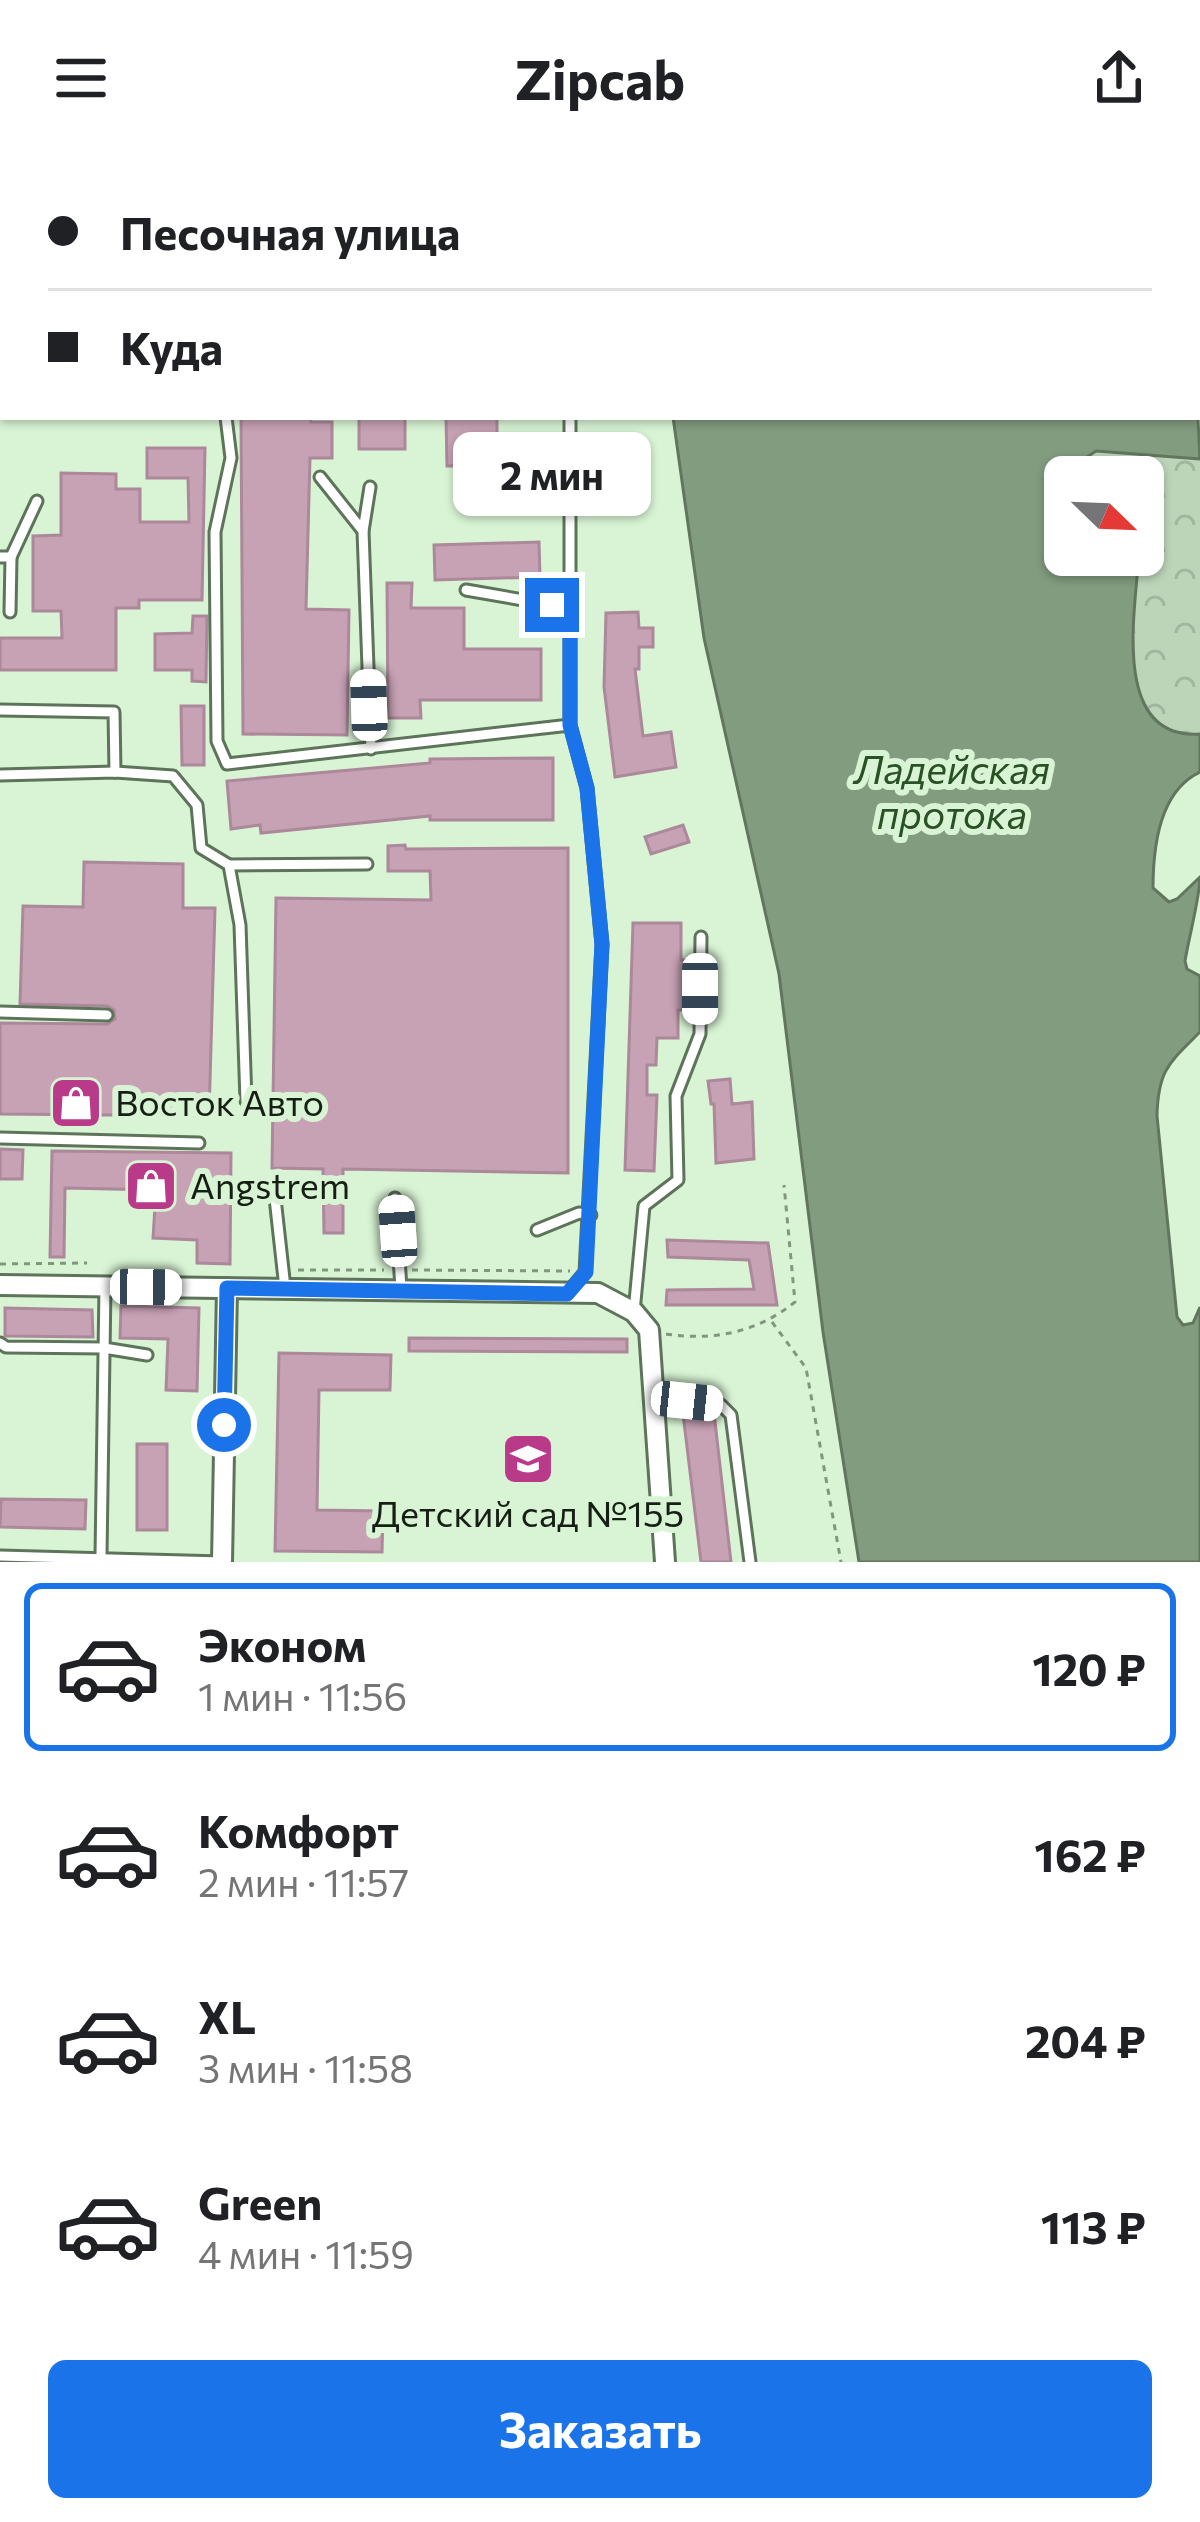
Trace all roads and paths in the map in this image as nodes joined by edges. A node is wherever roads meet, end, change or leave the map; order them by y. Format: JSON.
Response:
{"nodes":[{"id":1,"x":226,"y":420,"type":"edge"},
{"id":2,"x":570,"y":420,"type":"edge"},
{"id":3,"x":320,"y":477,"type":"dead end"},
{"id":4,"x":370,"y":488,"type":"dead end"},
{"id":5,"x":37,"y":501,"type":"dead end"},
{"id":6,"x":363,"y":531,"type":"junction"},
{"id":7,"x":5,"y":557,"type":"edge"},
{"id":8,"x":466,"y":590,"type":"dead end"},
{"id":9,"x":570,"y":604,"type":"junction"},
{"id":10,"x":10,"y":612,"type":"dead end"},
{"id":11,"x":0,"y":710,"type":"edge"},
{"id":12,"x":570,"y":725,"type":"junction"},
{"id":13,"x":371,"y":749,"type":"junction"},
{"id":14,"x":115,"y":772,"type":"junction"},
{"id":15,"x":0,"y":775,"type":"edge"},
{"id":16,"x":367,"y":864,"type":"dead end"},
{"id":17,"x":229,"y":865,"type":"junction"},
{"id":18,"x":701,"y":937,"type":"dead end"},
{"id":19,"x":0,"y":1012,"type":"edge"},
{"id":20,"x":107,"y":1015,"type":"dead end"},
{"id":21,"x":246,"y":1101,"type":"dead end"},
{"id":22,"x":0,"y":1138,"type":"edge"},
{"id":23,"x":199,"y":1143,"type":"dead end"},
{"id":24,"x":784,"y":1184,"type":"dead end"},
{"id":25,"x":274,"y":1198,"type":"dead end"},
{"id":26,"x":395,"y":1198,"type":"dead end"},
{"id":27,"x":591,"y":1215,"type":"junction"},
{"id":28,"x":537,"y":1230,"type":"dead end"},
{"id":29,"x":88,"y":1263,"type":"dead end"},
{"id":30,"x":0,"y":1264,"type":"edge"},
{"id":31,"x":573,"y":1271,"type":"dead end"},
{"id":32,"x":285,"y":1279,"type":"junction"},
{"id":33,"x":400,"y":1281,"type":"junction"},
{"id":34,"x":0,"y":1285,"type":"edge"},
{"id":35,"x":105,"y":1286,"type":"junction"},
{"id":36,"x":227,"y":1288,"type":"junction"},
{"id":37,"x":567,"y":1294,"type":"junction"},
{"id":38,"x":634,"y":1312,"type":"junction"},
{"id":39,"x":771,"y":1321,"type":"junction"},
{"id":40,"x":649,"y":1330,"type":"junction"},
{"id":41,"x":0,"y":1343,"type":"edge"},
{"id":42,"x":104,"y":1348,"type":"junction"},
{"id":43,"x":147,"y":1355,"type":"dead end"},
{"id":44,"x":652,"y":1397,"type":"junction"},
{"id":45,"x":0,"y":1556,"type":"edge"},
{"id":46,"x":100,"y":1556,"type":"junction"},
{"id":47,"x":224,"y":1562,"type":"edge"},
{"id":48,"x":665,"y":1562,"type":"edge"},
{"id":49,"x":750,"y":1562,"type":"edge"},
{"id":50,"x":841,"y":1562,"type":"edge"}],
"edges":[{"from":1,"to":13,"type":"lane"},
{"from":2,"to":9,"type":"lane"},
{"from":3,"to":6,"type":"lane"},
{"from":4,"to":6,"type":"lane"},
{"from":5,"to":7,"type":"lane"},
{"from":6,"to":13,"type":"lane"},
{"from":7,"to":10,"type":"lane"},
{"from":8,"to":9,"type":"lane"},
{"from":9,"to":12,"type":"lane"},
{"from":11,"to":14,"type":"lane"},
{"from":12,"to":13,"type":"lane"},
{"from":12,"to":27,"type":"lane"},
{"from":14,"to":15,"type":"lane"},
{"from":14,"to":17,"type":"lane"},
{"from":16,"to":17,"type":"lane"},
{"from":17,"to":21,"type":"lane"},
{"from":18,"to":38,"type":"lane"},
{"from":19,"to":20,"type":"lane"},
{"from":22,"to":23,"type":"lane"},
{"from":24,"to":39,"type":"path"},
{"from":25,"to":32,"type":"lane"},
{"from":26,"to":33,"type":"lane"},
{"from":27,"to":28,"type":"lane"},
{"from":27,"to":37,"type":"lane"},
{"from":29,"to":30,"type":"path"},
{"from":31,"to":33,"type":"path"},
{"from":32,"to":33,"type":"street"},
{"from":32,"to":33,"type":"path"},
{"from":32,"to":36,"type":"street"},
{"from":33,"to":37,"type":"street"},
{"from":34,"to":35,"type":"street"},
{"from":35,"to":36,"type":"street"},
{"from":35,"to":42,"type":"lane"},
{"from":36,"to":47,"type":"street"},
{"from":37,"to":38,"type":"street"},
{"from":38,"to":40,"type":"street"},
{"from":39,"to":40,"type":"path"},
{"from":39,"to":50,"type":"path"},
{"from":40,"to":44,"type":"street"},
{"from":41,"to":42,"type":"lane"},
{"from":42,"to":43,"type":"lane"},
{"from":42,"to":46,"type":"lane"},
{"from":44,"to":48,"type":"street"},
{"from":44,"to":49,"type":"lane"},
{"from":45,"to":46,"type":"lane"},
{"from":46,"to":47,"type":"lane"}]}
